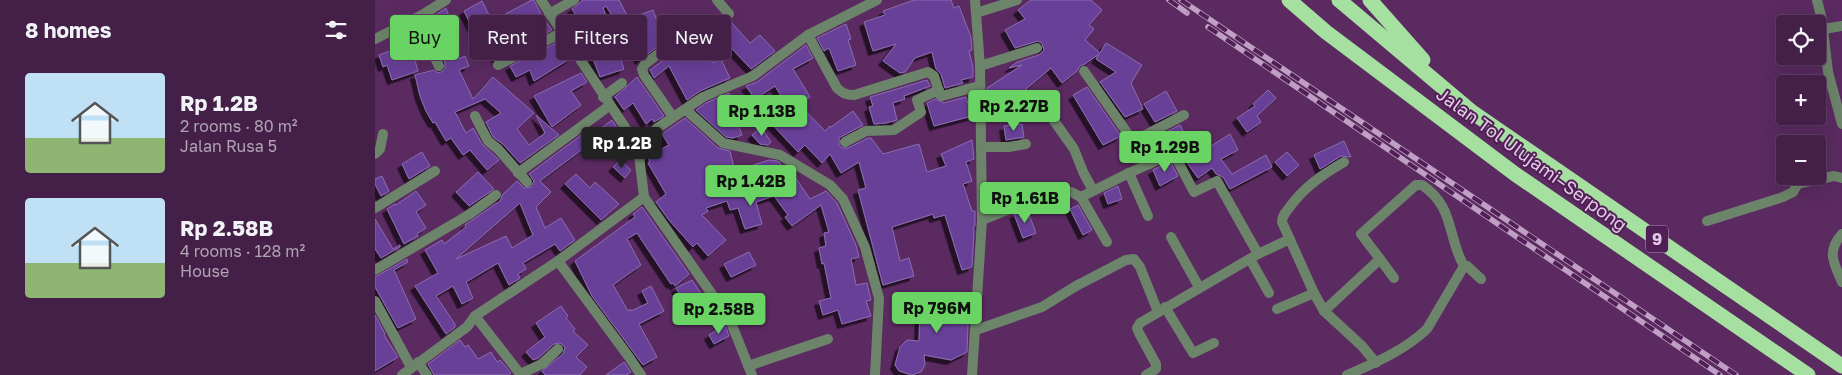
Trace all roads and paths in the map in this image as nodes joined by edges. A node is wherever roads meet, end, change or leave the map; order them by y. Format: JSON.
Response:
{"nodes":[{"id":1,"x":446,"y":0,"type":"edge"},
{"id":2,"x":541,"y":0,"type":"edge"},
{"id":3,"x":574,"y":0,"type":"edge"},
{"id":4,"x":717,"y":0,"type":"edge"},
{"id":5,"x":877,"y":0,"type":"edge"},
{"id":6,"x":975,"y":0,"type":"edge"},
{"id":7,"x":1017,"y":0,"type":"edge"},
{"id":8,"x":1289,"y":0,"type":"edge"},
{"id":9,"x":1339,"y":0,"type":"edge"},
{"id":10,"x":1351,"y":0,"type":"edge"},
{"id":11,"x":1371,"y":0,"type":"edge"},
{"id":12,"x":1817,"y":0,"type":"edge"},
{"id":13,"x":976,"y":13,"type":"junction"},
{"id":14,"x":549,"y":14,"type":"junction"},
{"id":15,"x":729,"y":14,"type":"dead end"},
{"id":16,"x":422,"y":15,"type":"edge"},
{"id":17,"x":1821,"y":15,"type":"edge"},
{"id":18,"x":556,"y":25,"type":"edge"},
{"id":19,"x":1842,"y":26,"type":"edge"},
{"id":20,"x":1826,"y":29,"type":"edge"},
{"id":21,"x":390,"y":31,"type":"edge"},
{"id":22,"x":808,"y":35,"type":"junction"},
{"id":23,"x":556,"y":36,"type":"edge"},
{"id":24,"x":375,"y":39,"type":"edge"},
{"id":25,"x":1037,"y":48,"type":"dead end"},
{"id":26,"x":1411,"y":48,"type":"junction"},
{"id":27,"x":657,"y":55,"type":"edge"},
{"id":28,"x":436,"y":60,"type":"edge"},
{"id":29,"x":579,"y":60,"type":"edge"},
{"id":30,"x":1826,"y":65,"type":"edge"},
{"id":31,"x":439,"y":66,"type":"dead end"},
{"id":32,"x":498,"y":66,"type":"dead end"},
{"id":33,"x":980,"y":66,"type":"junction"},
{"id":34,"x":1084,"y":71,"type":"dead end"},
{"id":35,"x":622,"y":83,"type":"dead end"},
{"id":36,"x":979,"y":86,"type":"junction"},
{"id":37,"x":939,"y":90,"type":"junction"},
{"id":38,"x":606,"y":101,"type":"junction"},
{"id":39,"x":1041,"y":101,"type":"dead end"},
{"id":40,"x":686,"y":110,"type":"junction"},
{"id":41,"x":1472,"y":112,"type":"junction"},
{"id":42,"x":1184,"y":115,"type":"dead end"},
{"id":43,"x":475,"y":116,"type":"dead end"},
{"id":44,"x":673,"y":117,"type":"junction"},
{"id":45,"x":1842,"y":124,"type":"edge"},
{"id":46,"x":383,"y":134,"type":"dead end"},
{"id":47,"x":1134,"y":141,"type":"junction"},
{"id":48,"x":845,"y":142,"type":"dead end"},
{"id":49,"x":1026,"y":144,"type":"dead end"},
{"id":50,"x":981,"y":147,"type":"junction"},
{"id":51,"x":638,"y":148,"type":"junction"},
{"id":52,"x":375,"y":154,"type":"edge"},
{"id":53,"x":1344,"y":162,"type":"dead end"},
{"id":54,"x":1149,"y":164,"type":"junction"},
{"id":55,"x":435,"y":170,"type":"dead end"},
{"id":56,"x":518,"y":173,"type":"junction"},
{"id":57,"x":1127,"y":174,"type":"junction"},
{"id":58,"x":1841,"y":181,"type":"edge"},
{"id":59,"x":527,"y":182,"type":"dead end"},
{"id":60,"x":1093,"y":190,"type":"junction"},
{"id":61,"x":496,"y":195,"type":"dead end"},
{"id":62,"x":1081,"y":197,"type":"junction"},
{"id":63,"x":644,"y":198,"type":"junction"},
{"id":64,"x":375,"y":208,"type":"edge"},
{"id":65,"x":1148,"y":216,"type":"dead end"},
{"id":66,"x":982,"y":220,"type":"junction"},
{"id":67,"x":1707,"y":221,"type":"dead end"},
{"id":68,"x":1842,"y":234,"type":"edge"},
{"id":69,"x":1171,"y":237,"type":"dead end"},
{"id":70,"x":1290,"y":239,"type":"junction"},
{"id":71,"x":1107,"y":242,"type":"dead end"},
{"id":72,"x":1254,"y":257,"type":"junction"},
{"id":73,"x":1380,"y":259,"type":"junction"},
{"id":74,"x":558,"y":261,"type":"junction"},
{"id":75,"x":1464,"y":266,"type":"junction"},
{"id":76,"x":375,"y":270,"type":"edge"},
{"id":77,"x":1394,"y":278,"type":"dead end"},
{"id":78,"x":1481,"y":279,"type":"dead end"},
{"id":79,"x":1842,"y":282,"type":"edge"},
{"id":80,"x":1199,"y":287,"type":"junction"},
{"id":81,"x":1269,"y":293,"type":"dead end"},
{"id":82,"x":1314,"y":293,"type":"junction"},
{"id":83,"x":375,"y":301,"type":"edge"},
{"id":84,"x":1277,"y":309,"type":"dead end"},
{"id":85,"x":1162,"y":310,"type":"junction"},
{"id":86,"x":1324,"y":310,"type":"junction"},
{"id":87,"x":475,"y":316,"type":"junction"},
{"id":88,"x":976,"y":330,"type":"junction"},
{"id":89,"x":829,"y":339,"type":"dead end"},
{"id":90,"x":1214,"y":343,"type":"dead end"},
{"id":91,"x":558,"y":349,"type":"dead end"},
{"id":92,"x":1376,"y":363,"type":"junction"},
{"id":93,"x":414,"y":364,"type":"junction"},
{"id":94,"x":1842,"y":366,"type":"edge"},
{"id":95,"x":750,"y":371,"type":"edge"},
{"id":96,"x":520,"y":374,"type":"edge"},
{"id":97,"x":402,"y":375,"type":"edge"},
{"id":98,"x":427,"y":375,"type":"edge"},
{"id":99,"x":641,"y":375,"type":"edge"},
{"id":100,"x":875,"y":375,"type":"edge"},
{"id":101,"x":972,"y":375,"type":"edge"},
{"id":102,"x":1146,"y":375,"type":"edge"},
{"id":103,"x":1347,"y":375,"type":"edge"},
{"id":104,"x":1808,"y":375,"type":"edge"}],
"edges":[{"from":1,"to":16,"type":"street"},
{"from":2,"to":14,"type":"street"},
{"from":3,"to":14,"type":"street"},
{"from":4,"to":15,"type":"street"},
{"from":5,"to":22,"type":"street"},
{"from":6,"to":13,"type":"street"},
{"from":7,"to":13,"type":"street"},
{"from":8,"to":104,"type":"highway","name":"Jalan Tol Ulujami–Serpong","number":"9"},
{"from":9,"to":41,"type":"highway","name":"Jalan Tol Ulujami–Serpong","number":"9"},
{"from":10,"to":26,"type":"highway"},
{"from":11,"to":26,"type":"highway"},
{"from":12,"to":17,"type":"street"},
{"from":13,"to":33,"type":"street"},
{"from":14,"to":18,"type":"street"},
{"from":19,"to":20,"type":"street"},
{"from":21,"to":24,"type":"street"},
{"from":22,"to":37,"type":"street"},
{"from":22,"to":40,"type":"street"},
{"from":23,"to":32,"type":"street"},
{"from":25,"to":33,"type":"street"},
{"from":26,"to":41,"type":"highway"},
{"from":27,"to":44,"type":"street"},
{"from":28,"to":31,"type":"street"},
{"from":29,"to":38,"type":"street"},
{"from":30,"to":45,"type":"street"},
{"from":33,"to":36,"type":"street"},
{"from":34,"to":47,"type":"street"},
{"from":35,"to":38,"type":"street"},
{"from":36,"to":37,"type":"street"},
{"from":36,"to":50,"type":"street"},
{"from":37,"to":48,"type":"street"},
{"from":38,"to":51,"type":"street"},
{"from":38,"to":56,"type":"street"},
{"from":39,"to":60,"type":"street"},
{"from":40,"to":44,"type":"street"},
{"from":40,"to":100,"type":"street"},
{"from":41,"to":94,"type":"highway","name":"Jalan Tol Ulujami–Serpong","number":"9"},
{"from":42,"to":47,"type":"street"},
{"from":43,"to":56,"type":"street"},
{"from":44,"to":51,"type":"street"},
{"from":46,"to":52,"type":"street"},
{"from":47,"to":54,"type":"street"},
{"from":49,"to":50,"type":"street"},
{"from":50,"to":66,"type":"street"},
{"from":51,"to":63,"type":"street"},
{"from":53,"to":70,"type":"street"},
{"from":54,"to":57,"type":"street"},
{"from":54,"to":72,"type":"street"},
{"from":55,"to":64,"type":"street"},
{"from":56,"to":59,"type":"street"},
{"from":57,"to":60,"type":"street"},
{"from":57,"to":65,"type":"street"},
{"from":58,"to":67,"type":"street"},
{"from":60,"to":62,"type":"street"},
{"from":61,"to":76,"type":"street"},
{"from":62,"to":66,"type":"street"},
{"from":62,"to":71,"type":"street"},
{"from":63,"to":74,"type":"street"},
{"from":63,"to":95,"type":"street"},
{"from":66,"to":88,"type":"street"},
{"from":68,"to":79,"type":"street"},
{"from":69,"to":80,"type":"street"},
{"from":70,"to":72,"type":"street"},
{"from":70,"to":82,"type":"street"},
{"from":72,"to":80,"type":"street"},
{"from":72,"to":81,"type":"street"},
{"from":73,"to":75,"type":"street"},
{"from":73,"to":77,"type":"street"},
{"from":73,"to":86,"type":"street"},
{"from":74,"to":87,"type":"street"},
{"from":74,"to":99,"type":"street"},
{"from":75,"to":78,"type":"street"},
{"from":75,"to":92,"type":"street"},
{"from":80,"to":85,"type":"street"},
{"from":82,"to":84,"type":"street"},
{"from":82,"to":86,"type":"street"},
{"from":83,"to":93,"type":"street"},
{"from":85,"to":88,"type":"street"},
{"from":85,"to":90,"type":"street"},
{"from":85,"to":102,"type":"street"},
{"from":86,"to":92,"type":"street"},
{"from":87,"to":93,"type":"street"},
{"from":87,"to":96,"type":"street"},
{"from":88,"to":101,"type":"street"},
{"from":89,"to":95,"type":"street"},
{"from":91,"to":96,"type":"street"},
{"from":92,"to":103,"type":"street"},
{"from":93,"to":97,"type":"street"},
{"from":93,"to":98,"type":"street"}]}
